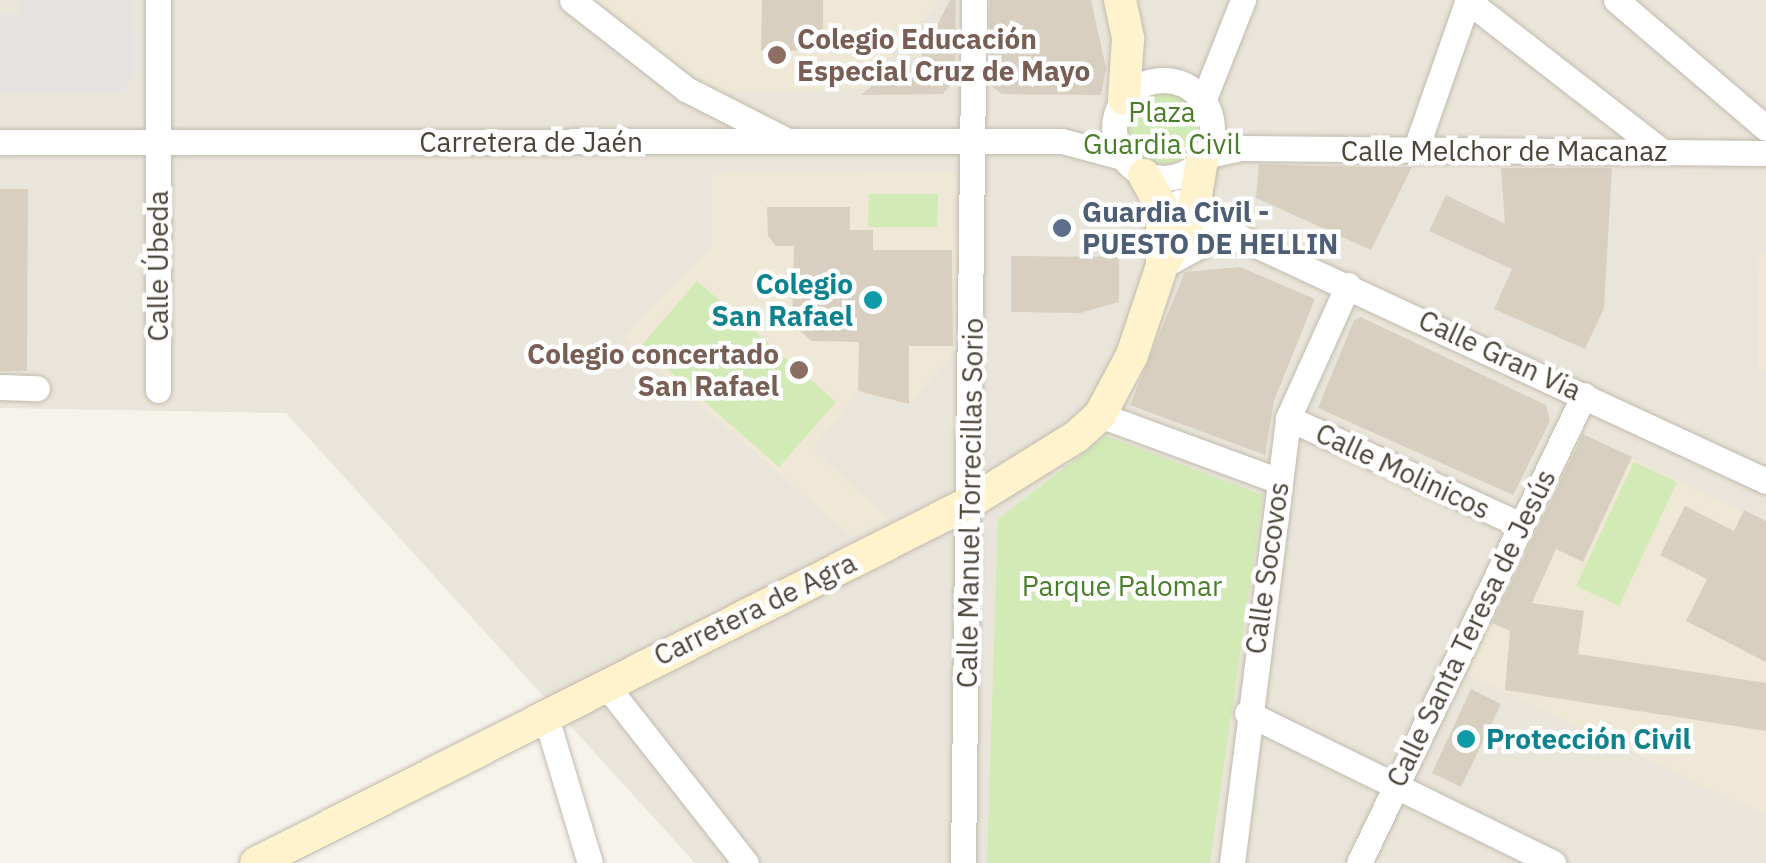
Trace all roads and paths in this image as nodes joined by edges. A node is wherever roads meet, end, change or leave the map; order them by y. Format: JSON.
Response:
{"nodes":[{"id":1,"x":158,"y":0,"type":"edge"},
{"id":2,"x":572,"y":0,"type":"edge"},
{"id":3,"x":974,"y":0,"type":"edge"},
{"id":4,"x":1120,"y":0,"type":"edge"},
{"id":5,"x":1243,"y":0,"type":"edge"},
{"id":6,"x":1616,"y":0,"type":"edge"},
{"id":7,"x":1468,"y":1,"type":"edge"},
{"id":8,"x":1218,"y":58,"type":"junction"},
{"id":9,"x":1142,"y":97,"type":"junction"},
{"id":10,"x":1203,"y":101,"type":"junction"},
{"id":11,"x":1766,"y":128,"type":"edge"},
{"id":12,"x":1062,"y":141,"type":"junction"},
{"id":13,"x":0,"y":142,"type":"edge"},
{"id":14,"x":159,"y":142,"type":"junction"},
{"id":15,"x":790,"y":142,"type":"junction"},
{"id":16,"x":976,"y":142,"type":"junction"},
{"id":17,"x":1415,"y":151,"type":"junction"},
{"id":18,"x":1663,"y":152,"type":"junction"},
{"id":19,"x":1766,"y":153,"type":"edge"},
{"id":20,"x":1204,"y":155,"type":"junction"},
{"id":21,"x":1140,"y":172,"type":"junction"},
{"id":22,"x":1193,"y":212,"type":"junction"},
{"id":23,"x":1237,"y":236,"type":"junction"},
{"id":24,"x":1162,"y":266,"type":"junction"},
{"id":25,"x":1348,"y":285,"type":"junction"},
{"id":26,"x":0,"y":387,"type":"edge"},
{"id":27,"x":37,"y":388,"type":"dead end"},
{"id":28,"x":158,"y":390,"type":"dead end"},
{"id":29,"x":1584,"y":394,"type":"junction"},
{"id":30,"x":1100,"y":415,"type":"junction"},
{"id":31,"x":1288,"y":418,"type":"junction"},
{"id":32,"x":1279,"y":480,"type":"junction"},
{"id":33,"x":1766,"y":480,"type":"edge"},
{"id":34,"x":970,"y":503,"type":"junction"},
{"id":35,"x":1518,"y":524,"type":"junction"},
{"id":36,"x":604,"y":684,"type":"junction"},
{"id":37,"x":1248,"y":713,"type":"junction"},
{"id":38,"x":545,"y":714,"type":"junction"},
{"id":39,"x":1395,"y":785,"type":"junction"},
{"id":40,"x":256,"y":863,"type":"edge"},
{"id":41,"x":590,"y":863,"type":"edge"},
{"id":42,"x":746,"y":863,"type":"edge"},
{"id":43,"x":963,"y":863,"type":"edge"},
{"id":44,"x":1232,"y":863,"type":"edge"},
{"id":45,"x":1360,"y":863,"type":"edge"},
{"id":46,"x":1554,"y":863,"type":"edge"}],
"edges":[{"from":1,"to":14,"type":"street","name":"Calle Úbeda"},
{"from":2,"to":15,"type":"street"},
{"from":3,"to":16,"type":"street","name":"Calle Manuel Torrecillas Sorio"},
{"from":4,"to":9,"type":"street"},
{"from":5,"to":8,"type":"street"},
{"from":6,"to":11,"type":"street"},
{"from":7,"to":17,"type":"street"},
{"from":7,"to":18,"type":"street"},
{"from":8,"to":9,"type":"street","name":"Carretera de Jaén"},
{"from":8,"to":10,"type":"street"},
{"from":9,"to":10,"type":"street"},
{"from":9,"to":12,"type":"street","name":"Carretera de Jaén"},
{"from":9,"to":21,"type":"street"},
{"from":10,"to":20,"type":"street"},
{"from":12,"to":16,"type":"street","name":"Carretera de Jaén"},
{"from":12,"to":21,"type":"street","name":"Carretera de Jaén"},
{"from":13,"to":14,"type":"street","name":"Carretera de Jaén"},
{"from":14,"to":15,"type":"street","name":"Carretera de Jaén"},
{"from":14,"to":28,"type":"street","name":"Calle Úbeda"},
{"from":15,"to":16,"type":"street","name":"Carretera de Jaén"},
{"from":16,"to":34,"type":"street","name":"Calle Manuel Torrecillas Sorio"},
{"from":17,"to":18,"type":"street","name":"Calle Melchor de Macanaz"},
{"from":17,"to":20,"type":"street","name":"Calle Melchor de Macanaz"},
{"from":18,"to":19,"type":"street","name":"Calle Melchor de Macanaz"},
{"from":20,"to":21,"type":"street","name":"Calle Melchor de Macanaz"},
{"from":20,"to":22,"type":"street","name":"Carretera de Agra"},
{"from":20,"to":23,"type":"street"},
{"from":21,"to":22,"type":"street","name":"Calle Gran Via"},
{"from":21,"to":24,"type":"street","name":"Carretera de Agra"},
{"from":22,"to":23,"type":"street","name":"Calle Gran Via"},
{"from":22,"to":24,"type":"street","name":"Carretera de Agra"},
{"from":23,"to":24,"type":"street"},
{"from":23,"to":25,"type":"street","name":"Calle Gran Via"},
{"from":24,"to":30,"type":"street","name":"Carretera de Agra"},
{"from":25,"to":29,"type":"street","name":"Calle Gran Via"},
{"from":25,"to":31,"type":"street","name":"Calle Socovos"},
{"from":26,"to":27,"type":"street"},
{"from":29,"to":33,"type":"street","name":"Calle Gran Via"},
{"from":29,"to":35,"type":"street","name":"Calle Santa Teresa de Jesús"},
{"from":30,"to":32,"type":"street"},
{"from":30,"to":34,"type":"street","name":"Carretera de Agra"},
{"from":31,"to":32,"type":"street","name":"Calle Socovos"},
{"from":31,"to":35,"type":"street","name":"Calle Molinicos"},
{"from":32,"to":37,"type":"street","name":"Calle Socovos"},
{"from":34,"to":36,"type":"street","name":"Carretera de Agra"},
{"from":34,"to":43,"type":"street","name":"Calle Manuel Torrecillas Sorio"},
{"from":35,"to":39,"type":"street","name":"Calle Santa Teresa de Jesús"},
{"from":36,"to":38,"type":"street","name":"Carretera de Agra"},
{"from":36,"to":42,"type":"street"},
{"from":37,"to":39,"type":"street"},
{"from":37,"to":44,"type":"street","name":"Calle Socovos"},
{"from":38,"to":40,"type":"street","name":"Carretera de Agra"},
{"from":38,"to":41,"type":"street"},
{"from":39,"to":45,"type":"street","name":"Calle Santa Teresa de Jesús"},
{"from":39,"to":46,"type":"street"}]}
